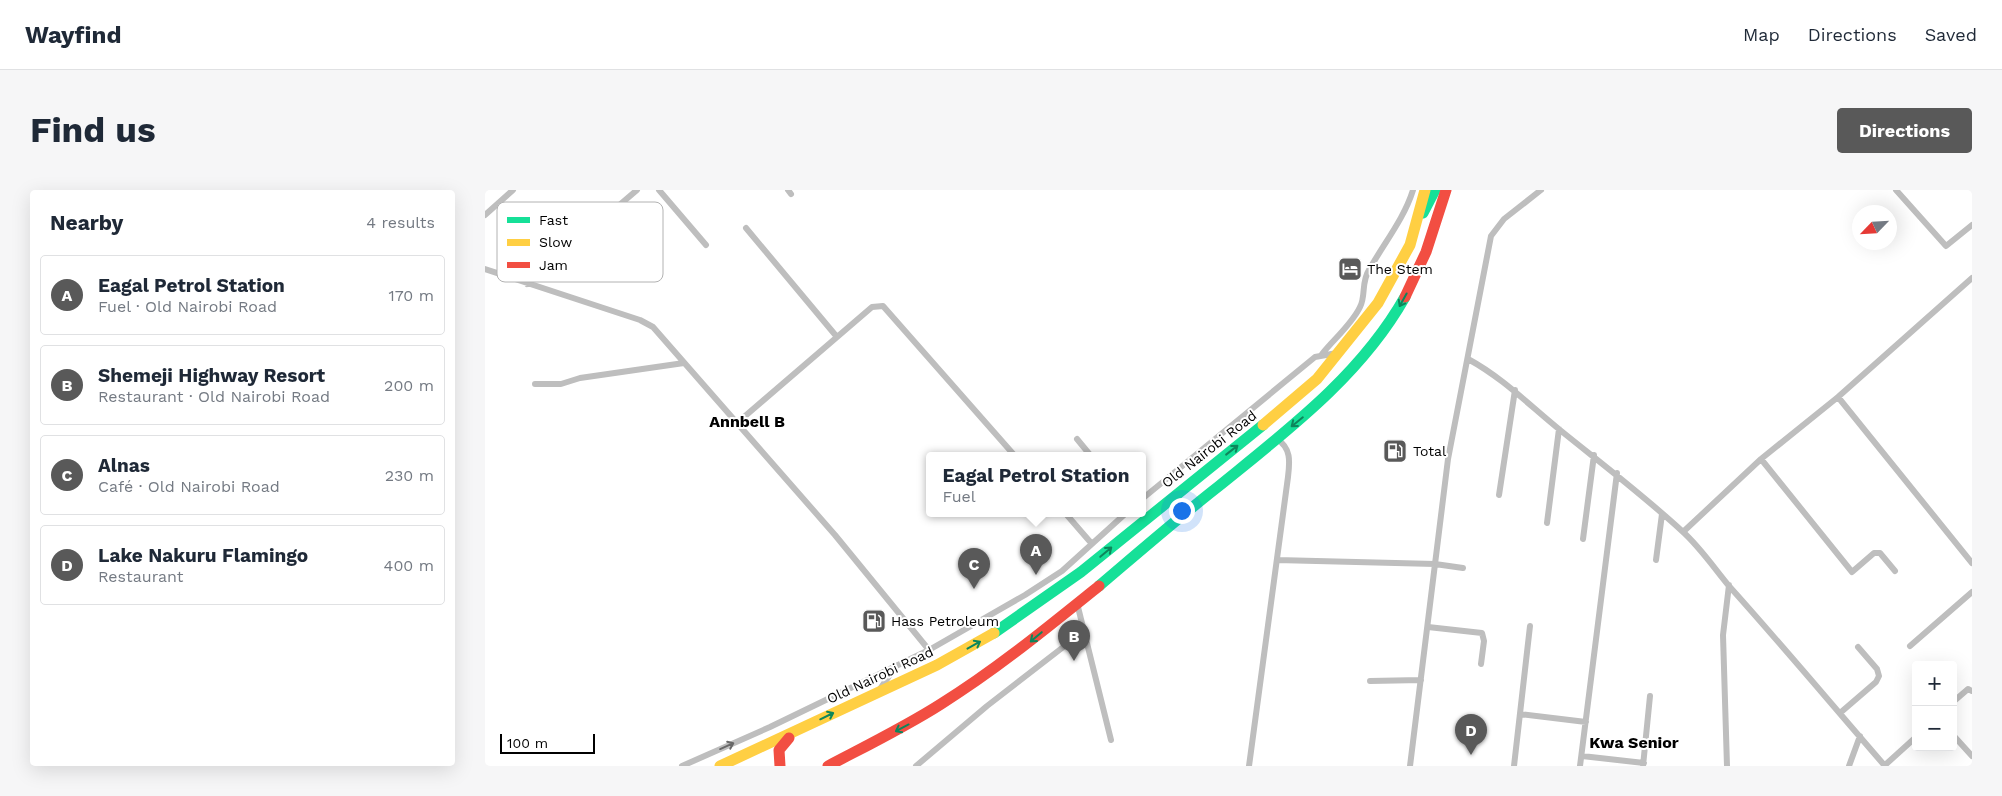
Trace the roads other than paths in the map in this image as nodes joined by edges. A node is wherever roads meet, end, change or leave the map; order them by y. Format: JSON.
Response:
{"nodes":[{"id":1,"x":513,"y":190,"type":"edge"},
{"id":2,"x":637,"y":190,"type":"edge"},
{"id":3,"x":659,"y":190,"type":"edge"},
{"id":4,"x":1413,"y":190,"type":"edge"},
{"id":5,"x":1425,"y":190,"type":"edge"},
{"id":6,"x":1435,"y":190,"type":"edge"},
{"id":7,"x":1446,"y":190,"type":"edge"},
{"id":8,"x":1541,"y":190,"type":"edge"},
{"id":9,"x":1896,"y":190,"type":"edge"},
{"id":10,"x":500,"y":202,"type":"edge"},
{"id":11,"x":623,"y":202,"type":"edge"},
{"id":12,"x":497,"y":204,"type":"edge"},
{"id":13,"x":485,"y":215,"type":"edge"},
{"id":14,"x":1415,"y":225,"type":"junction"},
{"id":15,"x":1972,"y":225,"type":"edge"},
{"id":16,"x":746,"y":228,"type":"dead end"},
{"id":17,"x":705,"y":245,"type":"dead end"},
{"id":18,"x":1410,"y":245,"type":"junction"},
{"id":19,"x":1424,"y":254,"type":"junction"},
{"id":20,"x":485,"y":269,"type":"edge"},
{"id":21,"x":497,"y":273,"type":"edge"},
{"id":22,"x":1972,"y":278,"type":"edge"},
{"id":23,"x":521,"y":282,"type":"edge"},
{"id":24,"x":529,"y":282,"type":"edge"},
{"id":25,"x":527,"y":284,"type":"junction"},
{"id":26,"x":837,"y":337,"type":"junction"},
{"id":27,"x":1340,"y":353,"type":"junction"},
{"id":28,"x":1322,"y":354,"type":"junction"},
{"id":29,"x":1468,"y":359,"type":"junction"},
{"id":30,"x":683,"y":362,"type":"junction"},
{"id":31,"x":535,"y":384,"type":"dead end"},
{"id":32,"x":1515,"y":390,"type":"junction"},
{"id":33,"x":1838,"y":397,"type":"junction"},
{"id":34,"x":737,"y":423,"type":"junction"},
{"id":35,"x":1559,"y":429,"type":"junction"},
{"id":36,"x":1077,"y":439,"type":"dead end"},
{"id":37,"x":1277,"y":439,"type":"junction"},
{"id":38,"x":1011,"y":452,"type":"edge"},
{"id":39,"x":1088,"y":452,"type":"edge"},
{"id":40,"x":1594,"y":455,"type":"junction"},
{"id":41,"x":1761,"y":459,"type":"junction"},
{"id":42,"x":1617,"y":473,"type":"junction"},
{"id":43,"x":1499,"y":495,"type":"dead end"},
{"id":44,"x":1146,"y":496,"type":"edge"},
{"id":45,"x":1662,"y":514,"type":"junction"},
{"id":46,"x":1069,"y":517,"type":"edge"},
{"id":47,"x":1122,"y":517,"type":"edge"},
{"id":48,"x":1547,"y":524,"type":"dead end"},
{"id":49,"x":1683,"y":532,"type":"junction"},
{"id":50,"x":1583,"y":539,"type":"dead end"},
{"id":51,"x":1092,"y":544,"type":"junction"},
{"id":52,"x":1277,"y":560,"type":"junction"},
{"id":53,"x":1656,"y":560,"type":"dead end"},
{"id":54,"x":1972,"y":563,"type":"edge"},
{"id":55,"x":1435,"y":564,"type":"junction"},
{"id":56,"x":1463,"y":568,"type":"dead end"},
{"id":57,"x":1895,"y":571,"type":"dead end"},
{"id":58,"x":1729,"y":585,"type":"junction"},
{"id":59,"x":1972,"y":592,"type":"edge"},
{"id":60,"x":1077,"y":603,"type":"junction"},
{"id":61,"x":1530,"y":626,"type":"dead end"},
{"id":62,"x":1428,"y":627,"type":"junction"},
{"id":63,"x":1084,"y":631,"type":"junction"},
{"id":64,"x":1911,"y":646,"type":"dead end"},
{"id":65,"x":1858,"y":647,"type":"dead end"},
{"id":66,"x":929,"y":650,"type":"junction"},
{"id":67,"x":1481,"y":664,"type":"dead end"},
{"id":68,"x":896,"y":666,"type":"junction"},
{"id":69,"x":1421,"y":680,"type":"junction"},
{"id":70,"x":1370,"y":681,"type":"dead end"},
{"id":71,"x":880,"y":690,"type":"junction"},
{"id":72,"x":1972,"y":691,"type":"edge"},
{"id":73,"x":1650,"y":696,"type":"dead end"},
{"id":74,"x":1957,"y":699,"type":"edge"},
{"id":75,"x":1520,"y":714,"type":"junction"},
{"id":76,"x":1840,"y":714,"type":"junction"},
{"id":77,"x":1586,"y":722,"type":"junction"},
{"id":78,"x":799,"y":730,"type":"junction"},
{"id":79,"x":1859,"y":736,"type":"junction"},
{"id":80,"x":1957,"y":739,"type":"edge"},
{"id":81,"x":1111,"y":740,"type":"dead end"},
{"id":82,"x":1912,"y":741,"type":"edge"},
{"id":83,"x":1582,"y":756,"type":"junction"},
{"id":84,"x":1972,"y":756,"type":"edge"},
{"id":85,"x":1643,"y":764,"type":"edge"},
{"id":86,"x":682,"y":766,"type":"edge"},
{"id":87,"x":720,"y":766,"type":"edge"},
{"id":88,"x":780,"y":766,"type":"edge"},
{"id":89,"x":828,"y":766,"type":"edge"},
{"id":90,"x":916,"y":766,"type":"edge"},
{"id":91,"x":1249,"y":766,"type":"edge"},
{"id":92,"x":1411,"y":766,"type":"edge"},
{"id":93,"x":1514,"y":766,"type":"edge"},
{"id":94,"x":1580,"y":766,"type":"edge"},
{"id":95,"x":1727,"y":766,"type":"edge"},
{"id":96,"x":1849,"y":766,"type":"edge"},
{"id":97,"x":1885,"y":766,"type":"edge"}],
"edges":[{"from":1,"to":10,"type":"street"},
{"from":2,"to":11,"type":"street"},
{"from":3,"to":17,"type":"street"},
{"from":4,"to":28,"type":"street"},
{"from":5,"to":14,"type":"highway","name":"Old Nairobi Road"},
{"from":6,"to":14,"type":"highway"},
{"from":7,"to":19,"type":"highway"},
{"from":8,"to":29,"type":"street"},
{"from":9,"to":15,"type":"street"},
{"from":12,"to":13,"type":"street"},
{"from":14,"to":18,"type":"highway","name":"Old Nairobi Road"},
{"from":16,"to":26,"type":"street"},
{"from":18,"to":19,"type":"highway"},
{"from":18,"to":27,"type":"highway","name":"Old Nairobi Road"},
{"from":19,"to":37,"type":"highway","one_way":true},
{"from":20,"to":21,"type":"street"},
{"from":22,"to":33,"type":"street"},
{"from":23,"to":25,"type":"street"},
{"from":24,"to":25,"type":"street"},
{"from":25,"to":30,"type":"street"},
{"from":26,"to":34,"type":"street"},
{"from":26,"to":38,"type":"street"},
{"from":27,"to":28,"type":"street"},
{"from":71,"to":27,"type":"highway","name":"Old Nairobi Road","one_way":true},
{"from":28,"to":44,"type":"street"},
{"from":29,"to":32,"type":"street"},
{"from":29,"to":55,"type":"street"},
{"from":30,"to":31,"type":"street"},
{"from":30,"to":34,"type":"street"},
{"from":32,"to":35,"type":"street"},
{"from":32,"to":43,"type":"street"},
{"from":33,"to":41,"type":"street"},
{"from":33,"to":54,"type":"street"},
{"from":34,"to":66,"type":"street"},
{"from":35,"to":40,"type":"street"},
{"from":35,"to":48,"type":"street"},
{"from":36,"to":39,"type":"street"},
{"from":37,"to":52,"type":"street"},
{"from":37,"to":60,"type":"highway"},
{"from":40,"to":42,"type":"street"},
{"from":40,"to":50,"type":"street"},
{"from":41,"to":49,"type":"street"},
{"from":41,"to":57,"type":"street"},
{"from":42,"to":45,"type":"street"},
{"from":42,"to":77,"type":"street"},
{"from":45,"to":49,"type":"street"},
{"from":45,"to":53,"type":"street"},
{"from":46,"to":51,"type":"street"},
{"from":47,"to":51,"type":"street"},
{"from":49,"to":58,"type":"street"},
{"from":51,"to":66,"type":"street"},
{"from":52,"to":55,"type":"street"},
{"from":52,"to":91,"type":"street"},
{"from":55,"to":56,"type":"street"},
{"from":55,"to":62,"type":"street"},
{"from":58,"to":76,"type":"street"},
{"from":58,"to":95,"type":"street"},
{"from":59,"to":64,"type":"street"},
{"from":60,"to":63,"type":"street"},
{"from":60,"to":89,"type":"highway","one_way":true},
{"from":61,"to":75,"type":"street"},
{"from":62,"to":67,"type":"street"},
{"from":62,"to":69,"type":"street"},
{"from":63,"to":81,"type":"street"},
{"from":63,"to":90,"type":"street"},
{"from":65,"to":76,"type":"street"},
{"from":66,"to":68,"type":"street"},
{"from":68,"to":71,"type":"street"},
{"from":86,"to":68,"type":"street","one_way":true},
{"from":69,"to":70,"type":"street"},
{"from":69,"to":92,"type":"street"},
{"from":78,"to":71,"type":"highway","name":"Old Nairobi Road","one_way":true},
{"from":72,"to":74,"type":"street"},
{"from":73,"to":85,"type":"street"},
{"from":75,"to":77,"type":"street"},
{"from":75,"to":93,"type":"street"},
{"from":76,"to":79,"type":"street"},
{"from":77,"to":83,"type":"street"},
{"from":78,"to":87,"type":"highway","name":"Old Nairobi Road"},
{"from":78,"to":88,"type":"highway"},
{"from":79,"to":96,"type":"street"},
{"from":79,"to":97,"type":"street"},
{"from":80,"to":84,"type":"street"},
{"from":82,"to":97,"type":"street"},
{"from":83,"to":85,"type":"street"},
{"from":83,"to":94,"type":"street"}]}
